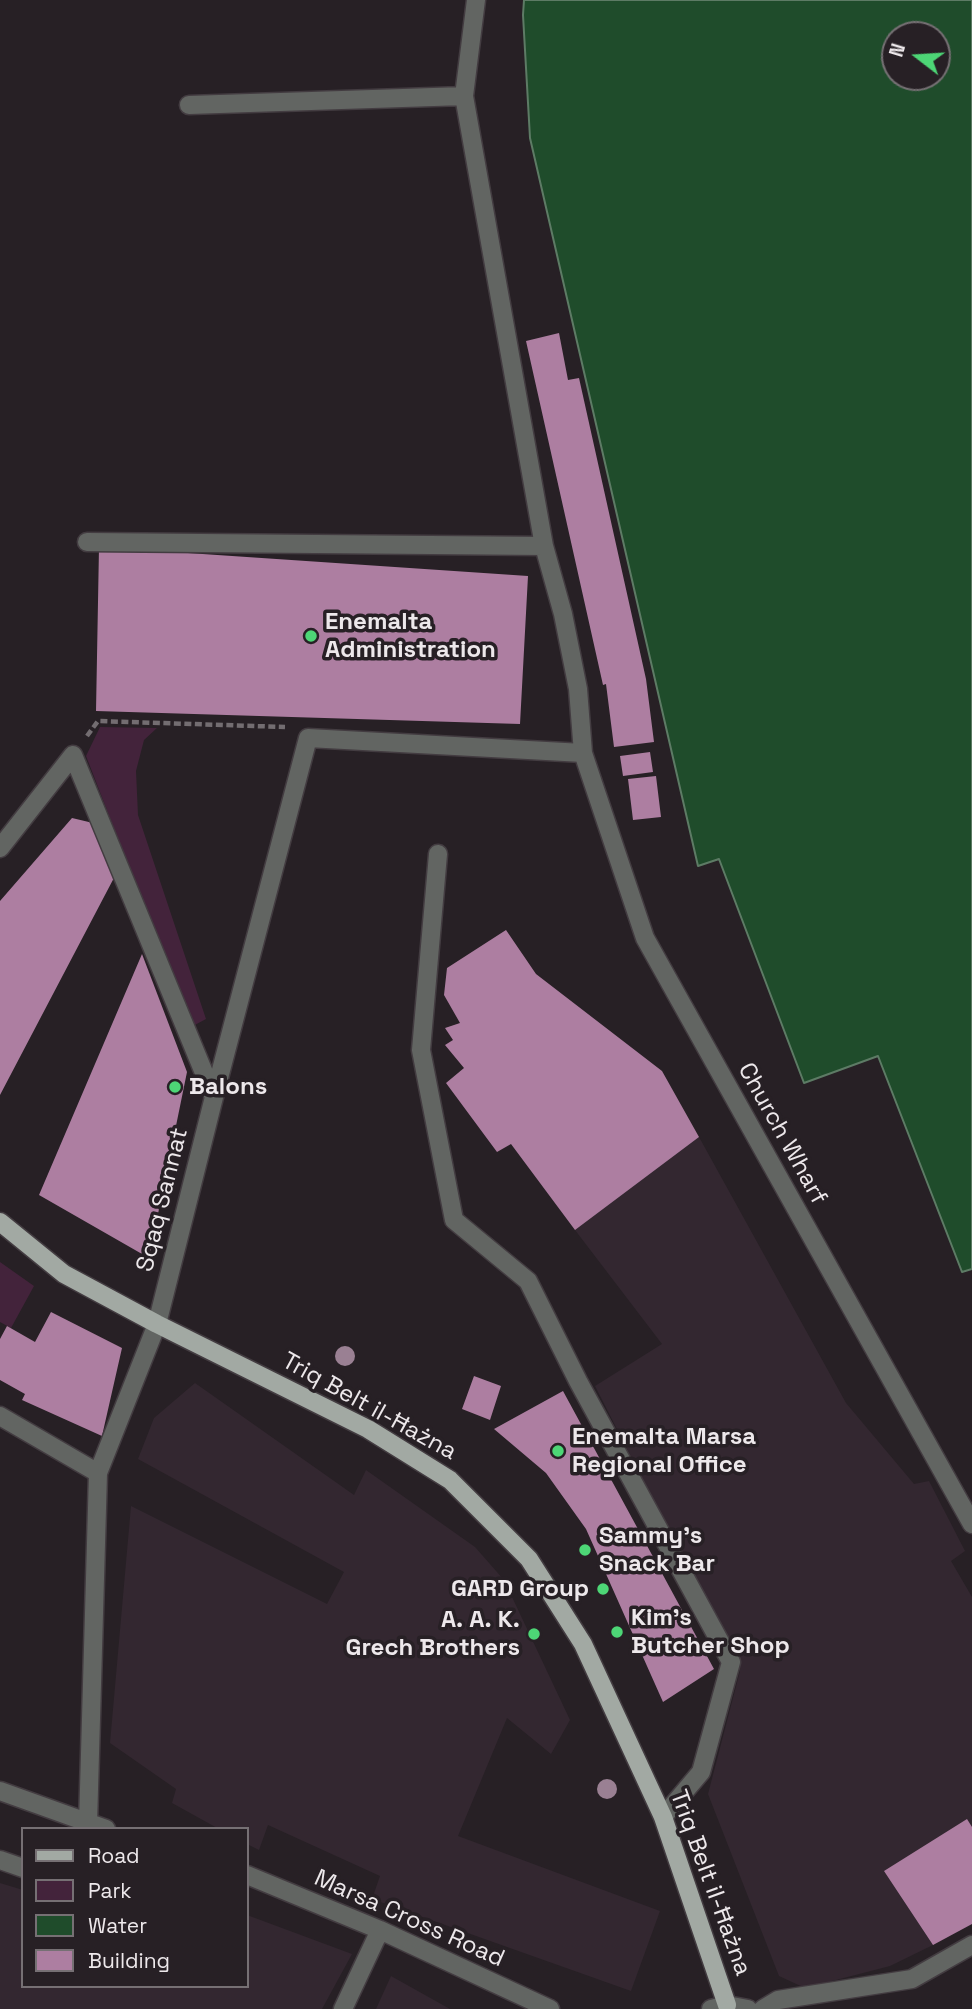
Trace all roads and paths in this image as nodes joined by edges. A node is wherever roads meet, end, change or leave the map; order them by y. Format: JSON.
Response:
{"nodes":[{"id":1,"x":476,"y":0,"type":"edge"},
{"id":2,"x":464,"y":96,"type":"junction"},
{"id":3,"x":189,"y":105,"type":"dead end"},
{"id":4,"x":86,"y":542,"type":"dead end"},
{"id":5,"x":544,"y":547,"type":"junction"},
{"id":6,"x":98,"y":721,"type":"dead end"},
{"id":7,"x":292,"y":727,"type":"dead end"},
{"id":8,"x":583,"y":753,"type":"junction"},
{"id":9,"x":0,"y":848,"type":"edge"},
{"id":10,"x":438,"y":854,"type":"dead end"},
{"id":11,"x":214,"y":1097,"type":"junction"},
{"id":12,"x":0,"y":1222,"type":"edge"},
{"id":13,"x":157,"y":1324,"type":"junction"},
{"id":14,"x":0,"y":1416,"type":"edge"},
{"id":15,"x":98,"y":1473,"type":"junction"},
{"id":16,"x":972,"y":1524,"type":"edge"},
{"id":17,"x":0,"y":1791,"type":"edge"},
{"id":18,"x":663,"y":1817,"type":"junction"},
{"id":19,"x":88,"y":1824,"type":"junction"},
{"id":20,"x":99,"y":1827,"type":"edge"},
{"id":21,"x":0,"y":1860,"type":"edge"},
{"id":22,"x":21,"y":1867,"type":"edge"},
{"id":23,"x":248,"y":1875,"type":"edge"},
{"id":24,"x":380,"y":1930,"type":"junction"},
{"id":25,"x":972,"y":1945,"type":"edge"},
{"id":26,"x":719,"y":2007,"type":"edge"},
{"id":27,"x":343,"y":2009,"type":"edge"},
{"id":28,"x":550,"y":2009,"type":"edge"},
{"id":29,"x":748,"y":2009,"type":"edge"},
{"id":30,"x":763,"y":2009,"type":"edge"}],
"edges":[{"from":1,"to":2,"type":"street","name":"Church Wharf"},
{"from":2,"to":3,"type":"street"},
{"from":2,"to":5,"type":"street","name":"Church Wharf"},
{"from":4,"to":5,"type":"street"},
{"from":5,"to":8,"type":"street","name":"Church Wharf"},
{"from":6,"to":7,"type":"path"},
{"from":8,"to":11,"type":"street","name":"Sqaq Sannat"},
{"from":8,"to":16,"type":"street","name":"Church Wharf"},
{"from":9,"to":11,"type":"street"},
{"from":10,"to":18,"type":"street"},
{"from":11,"to":13,"type":"street","name":"Sqaq Sannat"},
{"from":12,"to":13,"type":"main road","name":"Triq Belt il-Ħażna"},
{"from":13,"to":15,"type":"street","name":"Sqaq Sannat"},
{"from":13,"to":18,"type":"main road","name":"Triq Belt il-Ħażna"},
{"from":14,"to":15,"type":"street"},
{"from":15,"to":19,"type":"street","name":"Sqaq Sannat"},
{"from":17,"to":19,"type":"street"},
{"from":18,"to":26,"type":"main road","name":"Triq Belt il-Ħażna"},
{"from":19,"to":20,"type":"street"},
{"from":21,"to":22,"type":"street"},
{"from":23,"to":24,"type":"street","name":"Marsa Cross Road"},
{"from":24,"to":27,"type":"street"},
{"from":24,"to":28,"type":"street","name":"Marsa Cross Road"},
{"from":25,"to":30,"type":"street"},
{"from":26,"to":29,"type":"street"}]}
